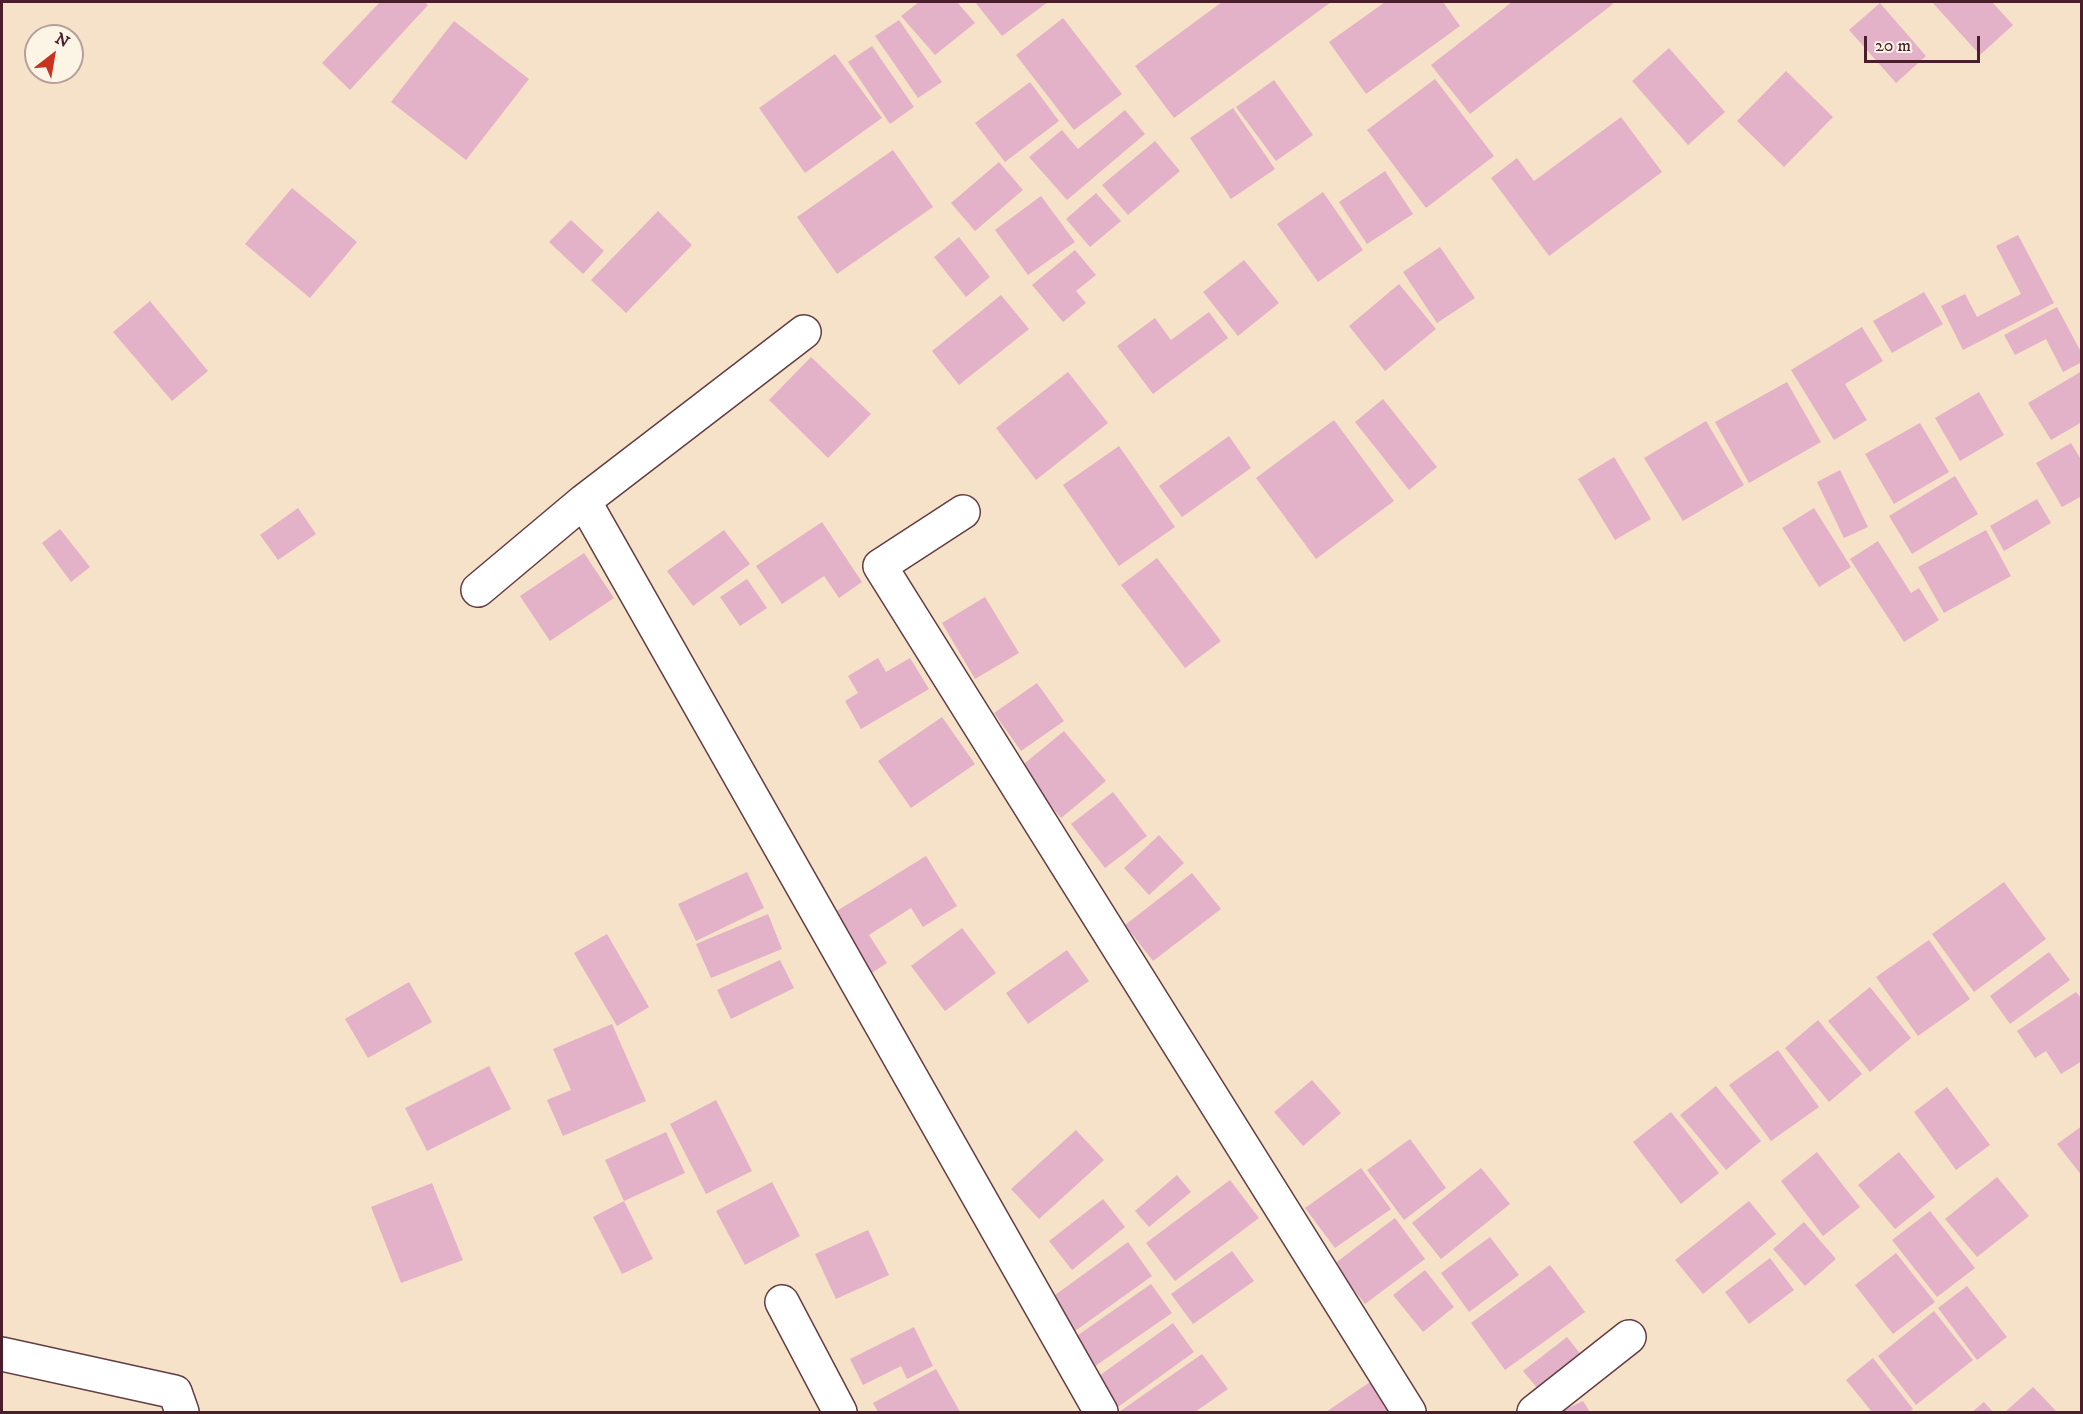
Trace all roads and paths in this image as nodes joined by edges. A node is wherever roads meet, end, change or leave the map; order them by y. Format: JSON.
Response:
{"nodes":[{"id":1,"x":804,"y":332,"type":"dead end"},
{"id":2,"x":584,"y":501,"type":"junction"},
{"id":3,"x":963,"y":512,"type":"dead end"},
{"id":4,"x":478,"y":590,"type":"dead end"},
{"id":5,"x":782,"y":1302,"type":"dead end"},
{"id":6,"x":1629,"y":1337,"type":"dead end"},
{"id":7,"x":2,"y":1354,"type":"edge"},
{"id":8,"x":182,"y":1413,"type":"edge"},
{"id":9,"x":840,"y":1413,"type":"edge"},
{"id":10,"x":1101,"y":1413,"type":"edge"},
{"id":11,"x":1409,"y":1413,"type":"edge"},
{"id":12,"x":1534,"y":1413,"type":"edge"}],
"edges":[{"from":1,"to":2,"type":"street"},
{"from":2,"to":4,"type":"street"},
{"from":2,"to":10,"type":"street"},
{"from":3,"to":11,"type":"street"},
{"from":5,"to":9,"type":"street"},
{"from":6,"to":12,"type":"street"},
{"from":7,"to":8,"type":"street"}]}
